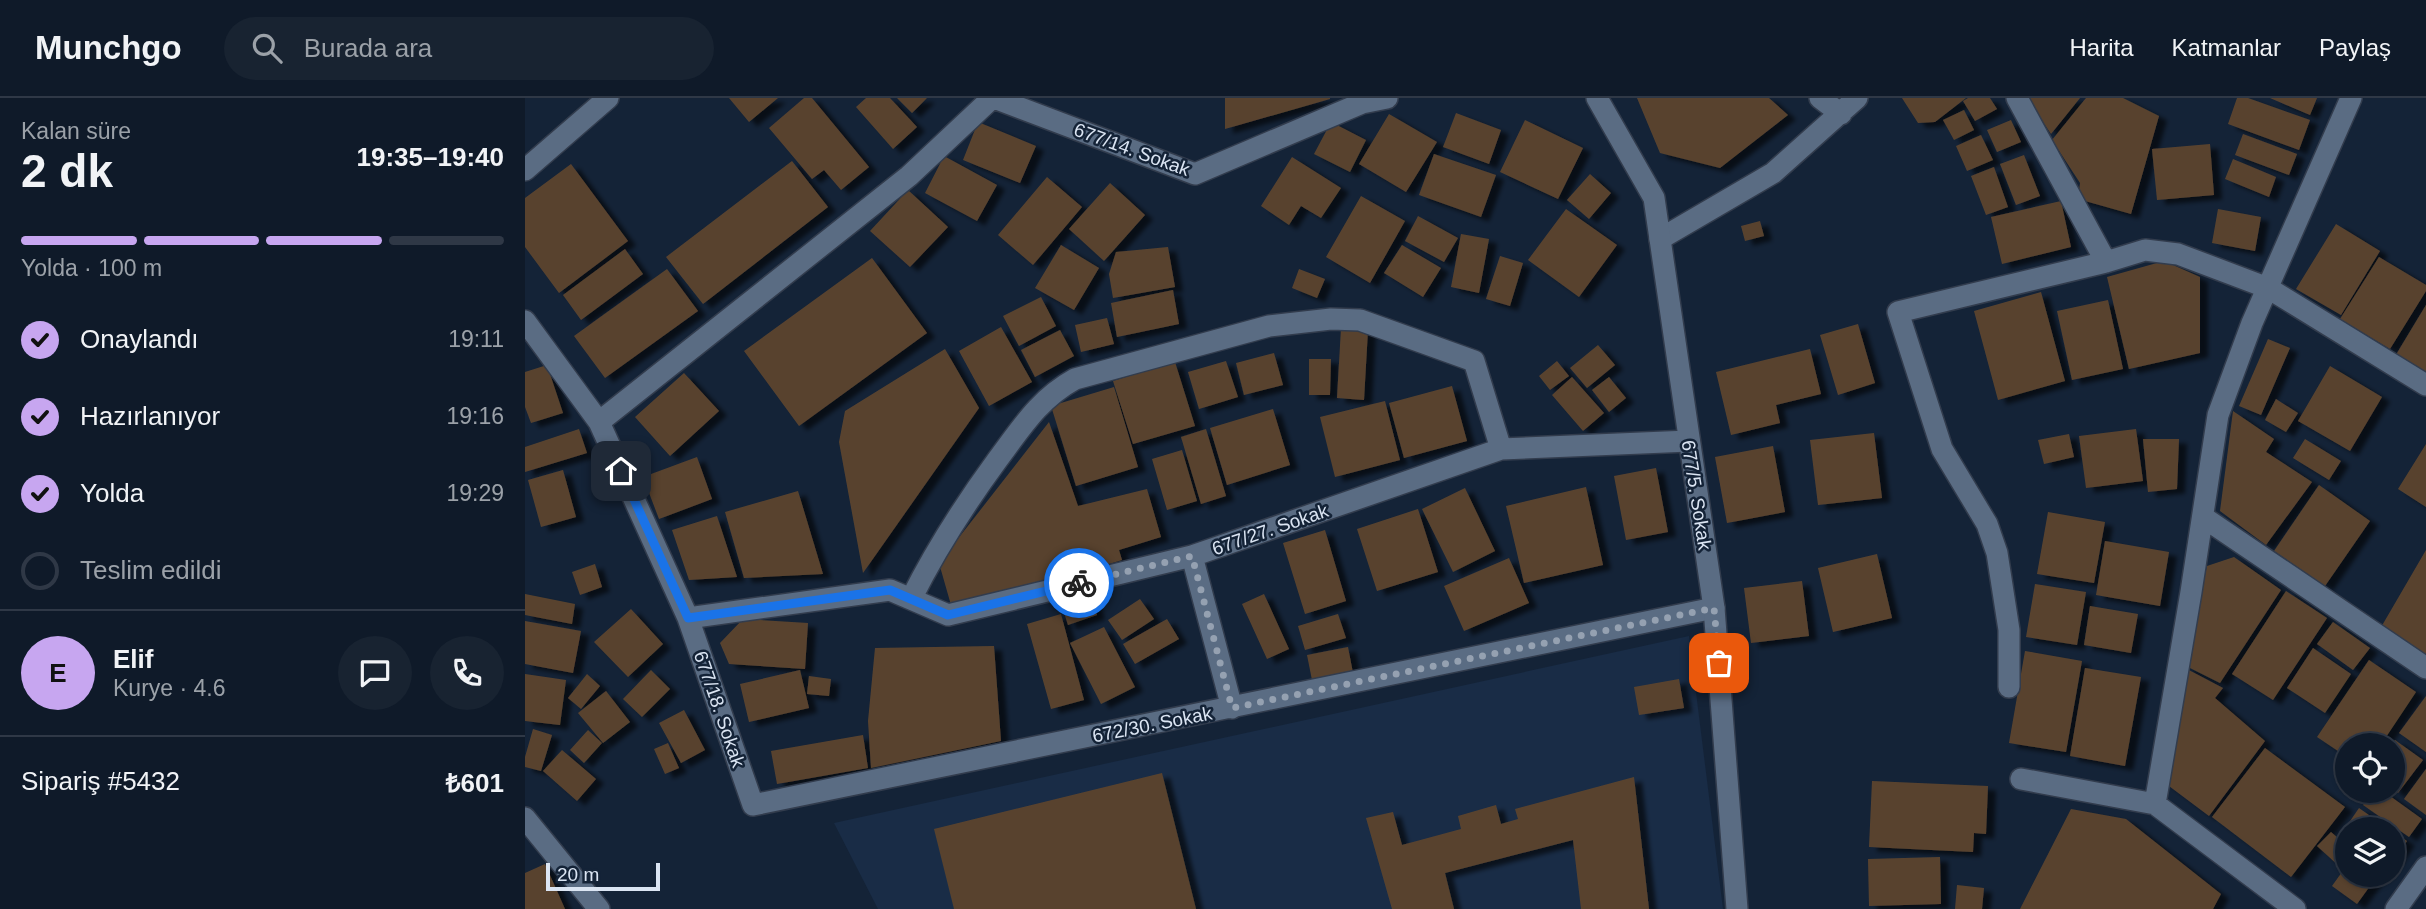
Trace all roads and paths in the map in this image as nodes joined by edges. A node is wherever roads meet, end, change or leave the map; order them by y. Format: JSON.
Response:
{"nodes":[{"id":1,"x":608,"y":98,"type":"edge"},
{"id":2,"x":993,"y":98,"type":"edge"},
{"id":3,"x":1387,"y":98,"type":"edge"},
{"id":4,"x":1597,"y":98,"type":"edge"},
{"id":5,"x":1820,"y":98,"type":"edge"},
{"id":6,"x":1857,"y":98,"type":"edge"},
{"id":7,"x":2017,"y":98,"type":"edge"},
{"id":8,"x":2351,"y":98,"type":"edge"},
{"id":9,"x":1361,"y":101,"type":"edge"},
{"id":10,"x":1841,"y":114,"type":"junction"},
{"id":11,"x":525,"y":170,"type":"edge"},
{"id":12,"x":1660,"y":239,"type":"junction"},
{"id":13,"x":2106,"y":262,"type":"junction"},
{"id":14,"x":2268,"y":288,"type":"junction"},
{"id":15,"x":525,"y":321,"type":"edge"},
{"id":16,"x":2426,"y":385,"type":"edge"},
{"id":17,"x":599,"y":422,"type":"junction"},
{"id":18,"x":1689,"y":441,"type":"junction"},
{"id":19,"x":1501,"y":449,"type":"junction"},
{"id":20,"x":2203,"y":517,"type":"junction"},
{"id":21,"x":1192,"y":556,"type":"junction"},
{"id":22,"x":911,"y":599,"type":"junction"},
{"id":23,"x":1714,"y":608,"type":"junction"},
{"id":24,"x":688,"y":618,"type":"junction"},
{"id":25,"x":2426,"y":668,"type":"edge"},
{"id":26,"x":2009,"y":687,"type":"dead end"},
{"id":27,"x":1232,"y":708,"type":"junction"},
{"id":28,"x":2021,"y":779,"type":"dead end"},
{"id":29,"x":2155,"y":804,"type":"junction"},
{"id":30,"x":753,"y":805,"type":"joint"},
{"id":31,"x":525,"y":818,"type":"edge"},
{"id":32,"x":2426,"y":867,"type":"edge"},
{"id":33,"x":599,"y":909,"type":"edge"},
{"id":34,"x":1737,"y":909,"type":"edge"},
{"id":35,"x":2295,"y":909,"type":"edge"},
{"id":36,"x":2396,"y":909,"type":"edge"}],
"edges":[{"from":1,"to":11,"type":"street"},
{"from":2,"to":9,"type":"street","name":"677/14. Sokak"},
{"from":2,"to":17,"type":"street"},
{"from":3,"to":9,"type":"street","name":"677/14. Sokak"},
{"from":4,"to":12,"type":"street","name":"677/5. Sokak"},
{"from":5,"to":10,"type":"street"},
{"from":6,"to":10,"type":"street"},
{"from":7,"to":13,"type":"street"},
{"from":8,"to":14,"type":"street"},
{"from":10,"to":12,"type":"street"},
{"from":12,"to":18,"type":"street","name":"677/5. Sokak"},
{"from":13,"to":14,"type":"street"},
{"from":13,"to":26,"type":"street"},
{"from":14,"to":16,"type":"street"},
{"from":14,"to":20,"type":"street"},
{"from":15,"to":17,"type":"street","name":"677/18. Sokak"},
{"from":17,"to":24,"type":"street","name":"677/18. Sokak"},
{"from":18,"to":19,"type":"street","name":"677/27. Sokak"},
{"from":18,"to":23,"type":"street","name":"677/5. Sokak"},
{"from":19,"to":21,"type":"street","name":"677/27. Sokak"},
{"from":19,"to":22,"type":"street"},
{"from":20,"to":25,"type":"street"},
{"from":20,"to":29,"type":"street"},
{"from":21,"to":22,"type":"street","name":"677/27. Sokak"},
{"from":21,"to":27,"type":"street"},
{"from":22,"to":24,"type":"street","name":"677/27. Sokak"},
{"from":23,"to":27,"type":"street","name":"672/30. Sokak"},
{"from":23,"to":34,"type":"street","name":"677/5. Sokak"},
{"from":24,"to":30,"type":"street","name":"677/18. Sokak"},
{"from":27,"to":30,"type":"street","name":"672/30. Sokak"},
{"from":28,"to":29,"type":"street"},
{"from":29,"to":35,"type":"street"},
{"from":31,"to":33,"type":"street"},
{"from":32,"to":36,"type":"street"}]}
